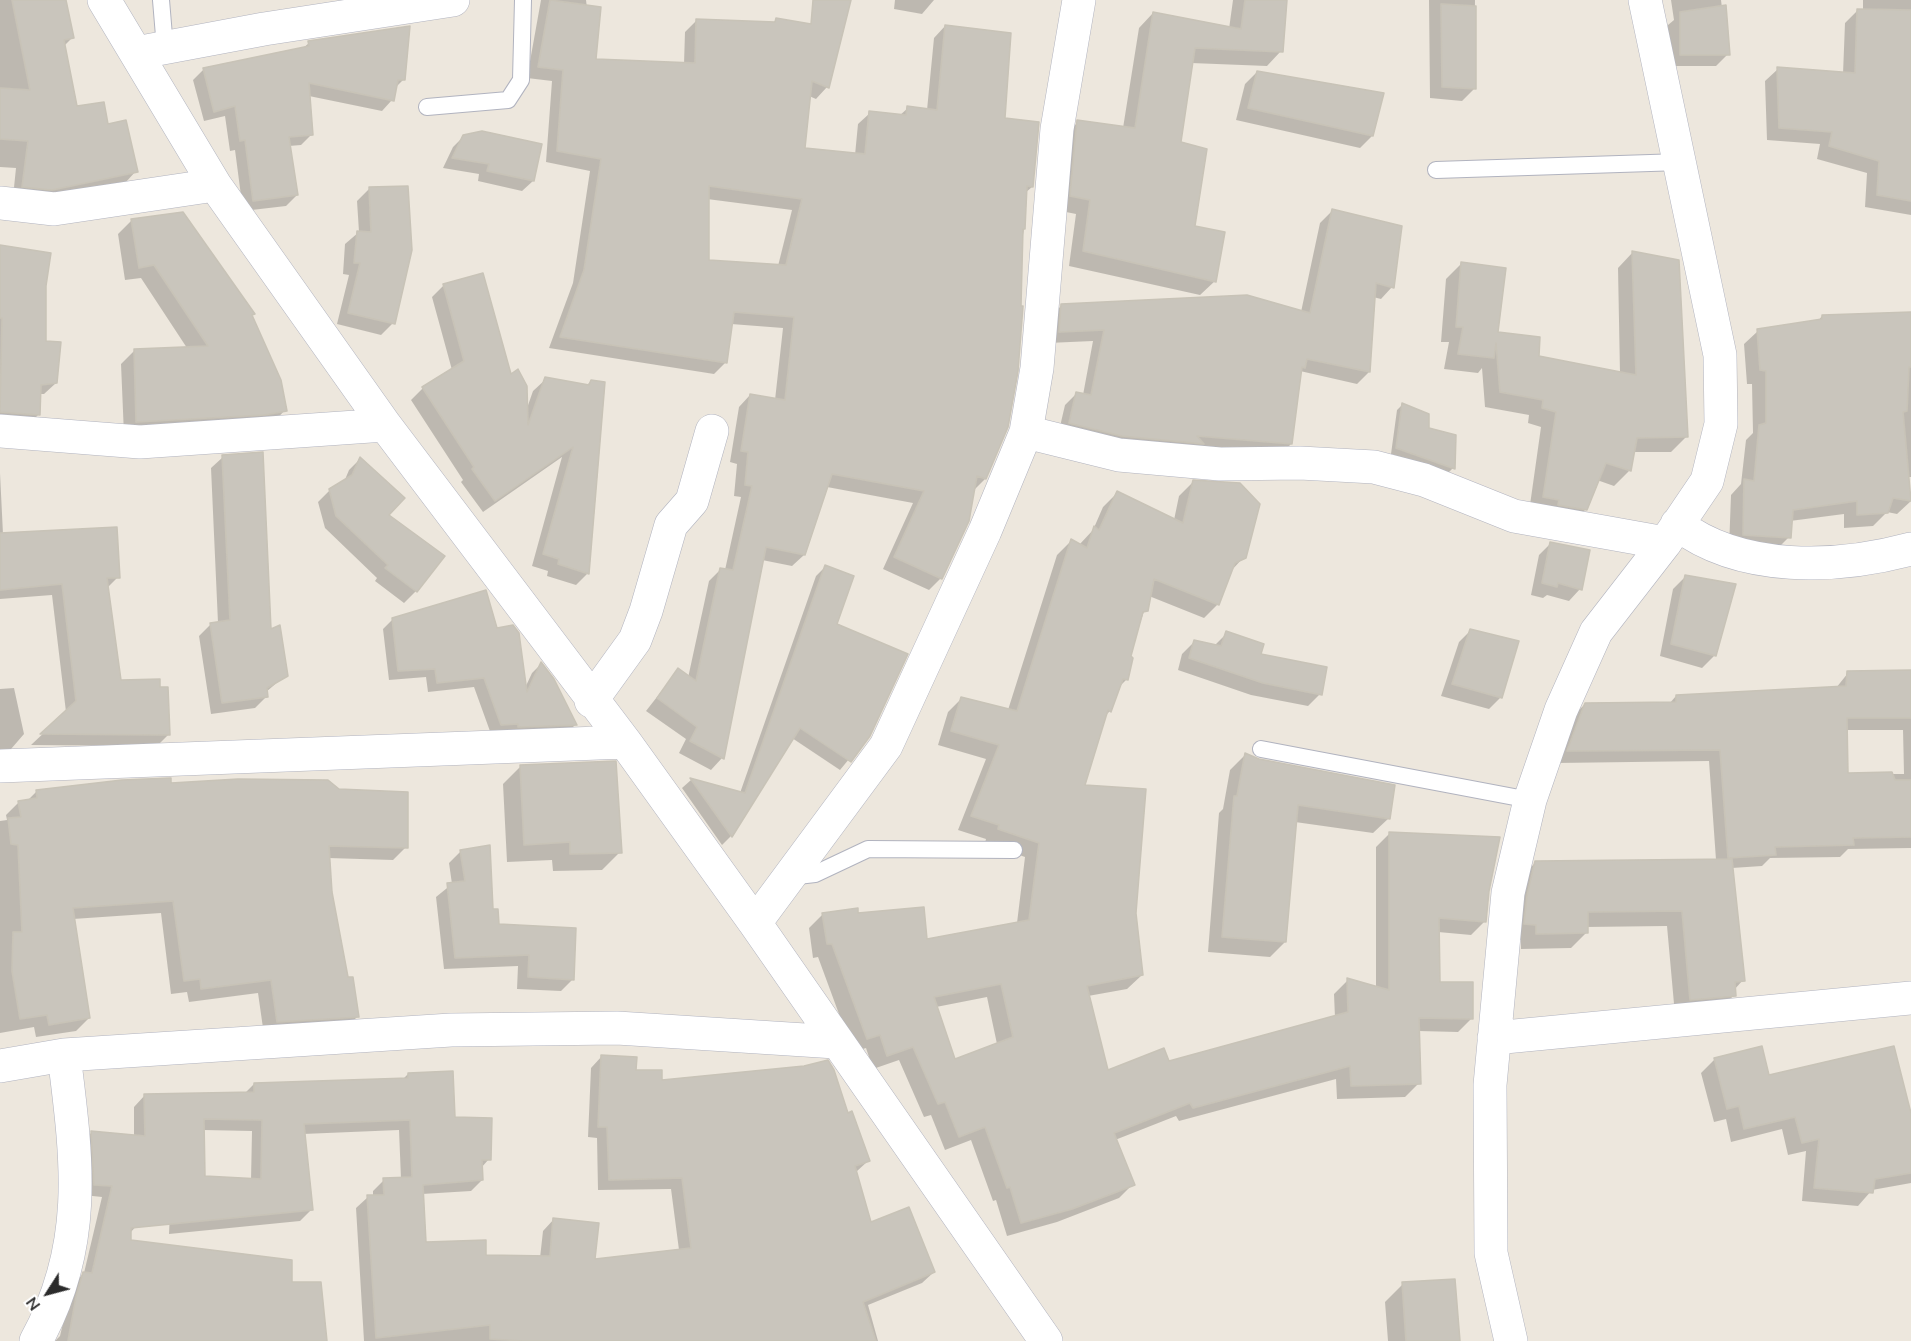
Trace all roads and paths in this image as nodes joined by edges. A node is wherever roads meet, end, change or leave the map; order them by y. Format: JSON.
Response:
{"nodes":[{"id":1,"x":104,"y":0,"type":"edge"},
{"id":2,"x":161,"y":0,"type":"edge"},
{"id":3,"x":453,"y":0,"type":"edge"},
{"id":4,"x":523,"y":0,"type":"edge"},
{"id":5,"x":1079,"y":0,"type":"edge"},
{"id":6,"x":1645,"y":0,"type":"edge"},
{"id":7,"x":151,"y":50,"type":"junction"},
{"id":8,"x":427,"y":107,"type":"dead end"},
{"id":9,"x":1681,"y":162,"type":"junction"},
{"id":10,"x":1436,"y":170,"type":"dead end"},
{"id":11,"x":215,"y":185,"type":"junction"},
{"id":12,"x":0,"y":202,"type":"edge"},
{"id":13,"x":384,"y":425,"type":"junction"},
{"id":14,"x":0,"y":431,"type":"edge"},
{"id":15,"x":712,"y":431,"type":"dead end"},
{"id":16,"x":1026,"y":432,"type":"junction"},
{"id":17,"x":1671,"y":534,"type":"junction"},
{"id":18,"x":1911,"y":549,"type":"edge"},
{"id":19,"x":591,"y":700,"type":"junction"},
{"id":20,"x":625,"y":742,"type":"junction"},
{"id":21,"x":1261,"y":749,"type":"dead end"},
{"id":22,"x":0,"y":766,"type":"edge"},
{"id":23,"x":1530,"y":800,"type":"junction"},
{"id":24,"x":1014,"y":850,"type":"dead end"},
{"id":25,"x":788,"y":877,"type":"junction"},
{"id":26,"x":755,"y":923,"type":"junction"},
{"id":27,"x":1911,"y":998,"type":"edge"},
{"id":28,"x":1494,"y":1038,"type":"junction"},
{"id":29,"x":836,"y":1042,"type":"junction"},
{"id":30,"x":64,"y":1055,"type":"junction"},
{"id":31,"x":0,"y":1065,"type":"edge"},
{"id":32,"x":36,"y":1341,"type":"edge"},
{"id":33,"x":1046,"y":1341,"type":"edge"},
{"id":34,"x":1511,"y":1341,"type":"edge"}],
"edges":[{"from":1,"to":7,"type":"street"},
{"from":2,"to":7,"type":"lane"},
{"from":3,"to":7,"type":"street"},
{"from":4,"to":8,"type":"lane"},
{"from":5,"to":16,"type":"street"},
{"from":6,"to":9,"type":"street"},
{"from":7,"to":11,"type":"street"},
{"from":9,"to":10,"type":"lane"},
{"from":9,"to":17,"type":"street"},
{"from":11,"to":12,"type":"street"},
{"from":11,"to":13,"type":"street"},
{"from":13,"to":14,"type":"street"},
{"from":13,"to":19,"type":"street"},
{"from":15,"to":19,"type":"street"},
{"from":16,"to":17,"type":"street"},
{"from":16,"to":25,"type":"street"},
{"from":17,"to":18,"type":"street"},
{"from":17,"to":23,"type":"street"},
{"from":19,"to":20,"type":"street"},
{"from":20,"to":22,"type":"street"},
{"from":20,"to":26,"type":"street"},
{"from":21,"to":23,"type":"lane"},
{"from":23,"to":28,"type":"street"},
{"from":24,"to":25,"type":"lane"},
{"from":25,"to":26,"type":"street"},
{"from":26,"to":29,"type":"street"},
{"from":27,"to":28,"type":"street"},
{"from":28,"to":34,"type":"street"},
{"from":29,"to":30,"type":"street"},
{"from":29,"to":33,"type":"street"},
{"from":30,"to":31,"type":"street"},
{"from":30,"to":32,"type":"street"}]}
